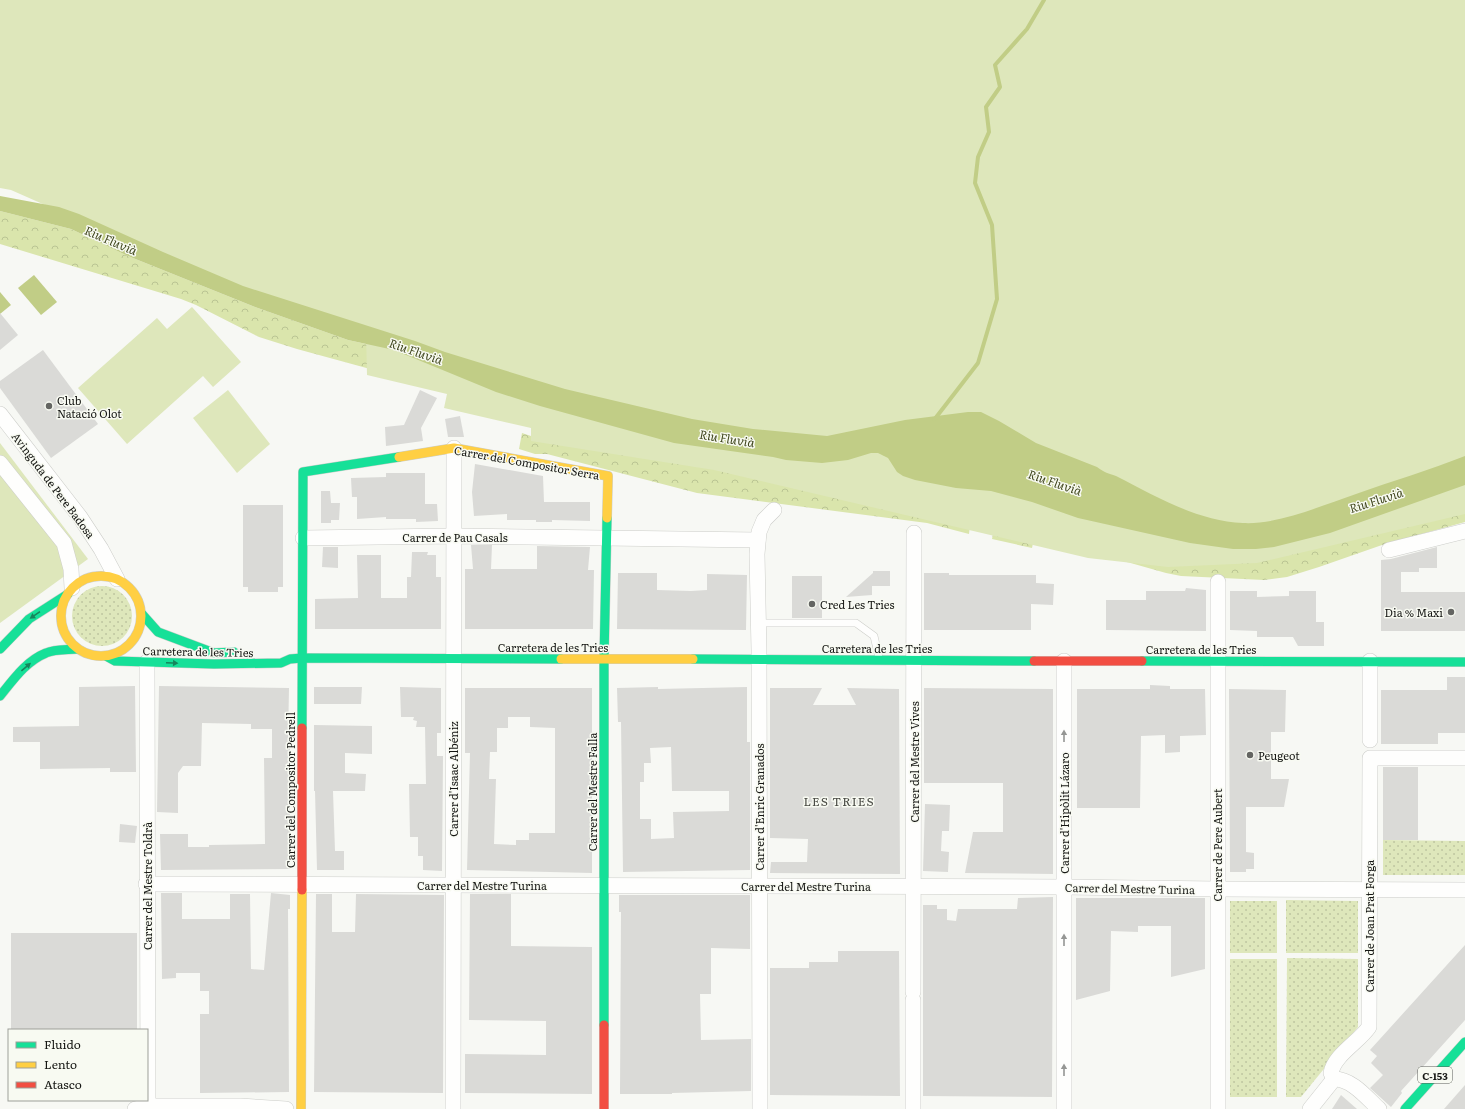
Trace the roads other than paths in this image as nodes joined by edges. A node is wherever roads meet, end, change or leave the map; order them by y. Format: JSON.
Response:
{"nodes":[{"id":1,"x":0,"y":414,"type":"edge"},
{"id":2,"x":454,"y":448,"type":"junction"},
{"id":3,"x":0,"y":463,"type":"edge"},
{"id":4,"x":303,"y":472,"type":"joint"},
{"id":5,"x":608,"y":476,"type":"joint"},
{"id":6,"x":774,"y":510,"type":"dead end"},
{"id":7,"x":1465,"y":531,"type":"edge"},
{"id":8,"x":914,"y":533,"type":"dead end"},
{"id":9,"x":454,"y":536,"type":"junction"},
{"id":10,"x":303,"y":538,"type":"junction"},
{"id":11,"x":606,"y":538,"type":"junction"},
{"id":12,"x":758,"y":540,"type":"junction"},
{"id":13,"x":1389,"y":550,"type":"dead end"},
{"id":14,"x":117,"y":579,"type":"junction"},
{"id":15,"x":1218,"y":582,"type":"dead end"},
{"id":16,"x":70,"y":591,"type":"junction"},
{"id":17,"x":142,"y":614,"type":"junction"},
{"id":18,"x":758,"y":623,"type":"junction"},
{"id":19,"x":0,"y":649,"type":"edge"},
{"id":20,"x":77,"y":649,"type":"junction"},
{"id":21,"x":244,"y":652,"type":"dead end"},
{"id":22,"x":282,"y":652,"type":"dead end"},
{"id":23,"x":106,"y":656,"type":"junction"},
{"id":24,"x":302,"y":658,"type":"junction"},
{"id":25,"x":290,"y":659,"type":"junction"},
{"id":26,"x":454,"y":659,"type":"junction"},
{"id":27,"x":604,"y":659,"type":"junction"},
{"id":28,"x":759,"y":660,"type":"junction"},
{"id":29,"x":879,"y":660,"type":"junction"},
{"id":30,"x":915,"y":660,"type":"junction"},
{"id":31,"x":1064,"y":660,"type":"junction"},
{"id":32,"x":1218,"y":661,"type":"junction"},
{"id":33,"x":1370,"y":661,"type":"junction"},
{"id":34,"x":147,"y":662,"type":"junction"},
{"id":35,"x":1465,"y":662,"type":"edge"},
{"id":36,"x":0,"y":696,"type":"edge"},
{"id":37,"x":1370,"y":740,"type":"dead end"},
{"id":38,"x":1465,"y":758,"type":"edge"},
{"id":39,"x":146,"y":884,"type":"junction"},
{"id":40,"x":302,"y":885,"type":"junction"},
{"id":41,"x":453,"y":885,"type":"junction"},
{"id":42,"x":604,"y":886,"type":"junction"},
{"id":43,"x":760,"y":886,"type":"junction"},
{"id":44,"x":914,"y":886,"type":"junction"},
{"id":45,"x":1064,"y":886,"type":"junction"},
{"id":46,"x":1217,"y":889,"type":"junction"},
{"id":47,"x":1369,"y":890,"type":"junction"},
{"id":48,"x":1465,"y":890,"type":"edge"},
{"id":49,"x":144,"y":1029,"type":"edge"},
{"id":50,"x":1465,"y":1042,"type":"edge"},
{"id":51,"x":1334,"y":1079,"type":"junction"},
{"id":52,"x":143,"y":1108,"type":"edge"},
{"id":53,"x":286,"y":1109,"type":"edge"},
{"id":54,"x":301,"y":1109,"type":"edge"},
{"id":55,"x":453,"y":1109,"type":"edge"},
{"id":56,"x":604,"y":1109,"type":"edge"},
{"id":57,"x":760,"y":1109,"type":"edge"},
{"id":58,"x":913,"y":1109,"type":"edge"},
{"id":59,"x":1064,"y":1109,"type":"edge"},
{"id":60,"x":1218,"y":1109,"type":"edge"},
{"id":61,"x":1310,"y":1109,"type":"edge"},
{"id":62,"x":1379,"y":1109,"type":"edge"},
{"id":63,"x":1405,"y":1109,"type":"edge"}],
"edges":[{"from":1,"to":14,"type":"street","name":"Avinguda de Pere Badosa"},
{"from":2,"to":4,"type":"street","name":"Carrer del Compositor Serra"},
{"from":2,"to":5,"type":"street","name":"Carrer del Compositor Serra"},
{"from":2,"to":9,"type":"street","name":"Carrer d'Isaac Albéniz"},
{"from":3,"to":16,"type":"street"},
{"from":4,"to":10,"type":"street","name":"Carrer del Compositor Pedrell"},
{"from":5,"to":11,"type":"street","name":"Carrer del Mestre Falla"},
{"from":6,"to":12,"type":"street","name":"Carrer d'Enric Granados"},
{"from":7,"to":13,"type":"street"},
{"from":8,"to":30,"type":"street","name":"Carrer del Mestre Vives"},
{"from":9,"to":10,"type":"street","name":"Carrer de Pau Casals"},
{"from":9,"to":11,"type":"street","name":"Carrer de Pau Casals"},
{"from":9,"to":26,"type":"street","name":"Carrer d'Isaac Albéniz"},
{"from":10,"to":24,"type":"street","name":"Carrer del Compositor Pedrell"},
{"from":11,"to":12,"type":"street","name":"Carrer de Pau Casals"},
{"from":11,"to":27,"type":"street","name":"Carrer del Mestre Falla"},
{"from":12,"to":18,"type":"street","name":"Carrer d'Enric Granados"},
{"from":14,"to":16,"type":"street"},
{"from":14,"to":17,"type":"street"},
{"from":15,"to":32,"type":"street","name":"Carrer de Pere Aubert"},
{"from":16,"to":19,"type":"street","one_way":true},
{"from":16,"to":20,"type":"street"},
{"from":17,"to":21,"type":"street","name":"Carretera de les Tries"},
{"from":17,"to":23,"type":"street"},
{"from":18,"to":28,"type":"street","name":"Carrer d'Enric Granados"},
{"from":18,"to":29,"type":"lane"},
{"from":20,"to":23,"type":"street"},
{"from":36,"to":20,"type":"street","one_way":true},
{"from":22,"to":25,"type":"street"},
{"from":23,"to":34,"type":"street","name":"Carretera de les Tries"},
{"from":24,"to":25,"type":"street","name":"Carretera de les Tries"},
{"from":24,"to":26,"type":"street","name":"Carretera de les Tries"},
{"from":24,"to":40,"type":"street","name":"Carrer del Compositor Pedrell"},
{"from":34,"to":25,"type":"street","name":"Carretera de les Tries","one_way":true},
{"from":26,"to":27,"type":"street","name":"Carretera de les Tries"},
{"from":26,"to":41,"type":"street","name":"Carrer d'Isaac Albéniz"},
{"from":27,"to":28,"type":"street","name":"Carretera de les Tries"},
{"from":27,"to":42,"type":"street","name":"Carrer del Mestre Falla"},
{"from":28,"to":29,"type":"street","name":"Carretera de les Tries"},
{"from":28,"to":43,"type":"street","name":"Carrer d'Enric Granados"},
{"from":29,"to":30,"type":"street","name":"Carretera de les Tries"},
{"from":30,"to":31,"type":"street","name":"Carretera de les Tries"},
{"from":30,"to":44,"type":"street","name":"Carrer del Mestre Vives"},
{"from":31,"to":32,"type":"street","name":"Carretera de les Tries"},
{"from":45,"to":31,"type":"street","name":"Carrer d'Hipòlit Lázaro","one_way":true},
{"from":32,"to":33,"type":"street","name":"Carretera de les Tries"},
{"from":32,"to":46,"type":"street","name":"Carrer de Pere Aubert"},
{"from":33,"to":35,"type":"street","name":"Carretera de les Tries"},
{"from":33,"to":37,"type":"street"},
{"from":34,"to":39,"type":"street","name":"Carrer del Mestre Toldrà"},
{"from":38,"to":47,"type":"street","name":"Carrer de Joan Prat Forga"},
{"from":39,"to":40,"type":"street","name":"Carrer del Mestre Turina"},
{"from":39,"to":49,"type":"street","name":"Carrer del Mestre Toldrà"},
{"from":40,"to":41,"type":"street","name":"Carrer del Mestre Turina"},
{"from":40,"to":54,"type":"street","name":"Carrer del Compositor Pedrell"},
{"from":41,"to":42,"type":"street","name":"Carrer del Mestre Turina"},
{"from":41,"to":55,"type":"street","name":"Carrer d'Isaac Albéniz"},
{"from":42,"to":43,"type":"street","name":"Carrer del Mestre Turina"},
{"from":42,"to":56,"type":"street","name":"Carrer del Mestre Falla"},
{"from":43,"to":44,"type":"street","name":"Carrer del Mestre Turina"},
{"from":43,"to":57,"type":"street","name":"Carrer d'Enric Granados"},
{"from":44,"to":45,"type":"street","name":"Carrer del Mestre Turina"},
{"from":44,"to":58,"type":"street","name":"Carrer del Mestre Vives"},
{"from":45,"to":46,"type":"street","name":"Carrer del Mestre Turina"},
{"from":59,"to":45,"type":"street","name":"Carrer d'Hipòlit Lázaro","one_way":true},
{"from":46,"to":47,"type":"street","name":"Carrer del Mestre Turina"},
{"from":46,"to":60,"type":"street","name":"Carrer de Pere Aubert"},
{"from":47,"to":48,"type":"street","name":"Carrer del Mestre Turina"},
{"from":47,"to":51,"type":"street","name":"Carrer de Joan Prat Forga"},
{"from":50,"to":63,"type":"street","number":"C-153"},
{"from":51,"to":61,"type":"street"},
{"from":51,"to":62,"type":"street"},
{"from":52,"to":53,"type":"street"}]}
